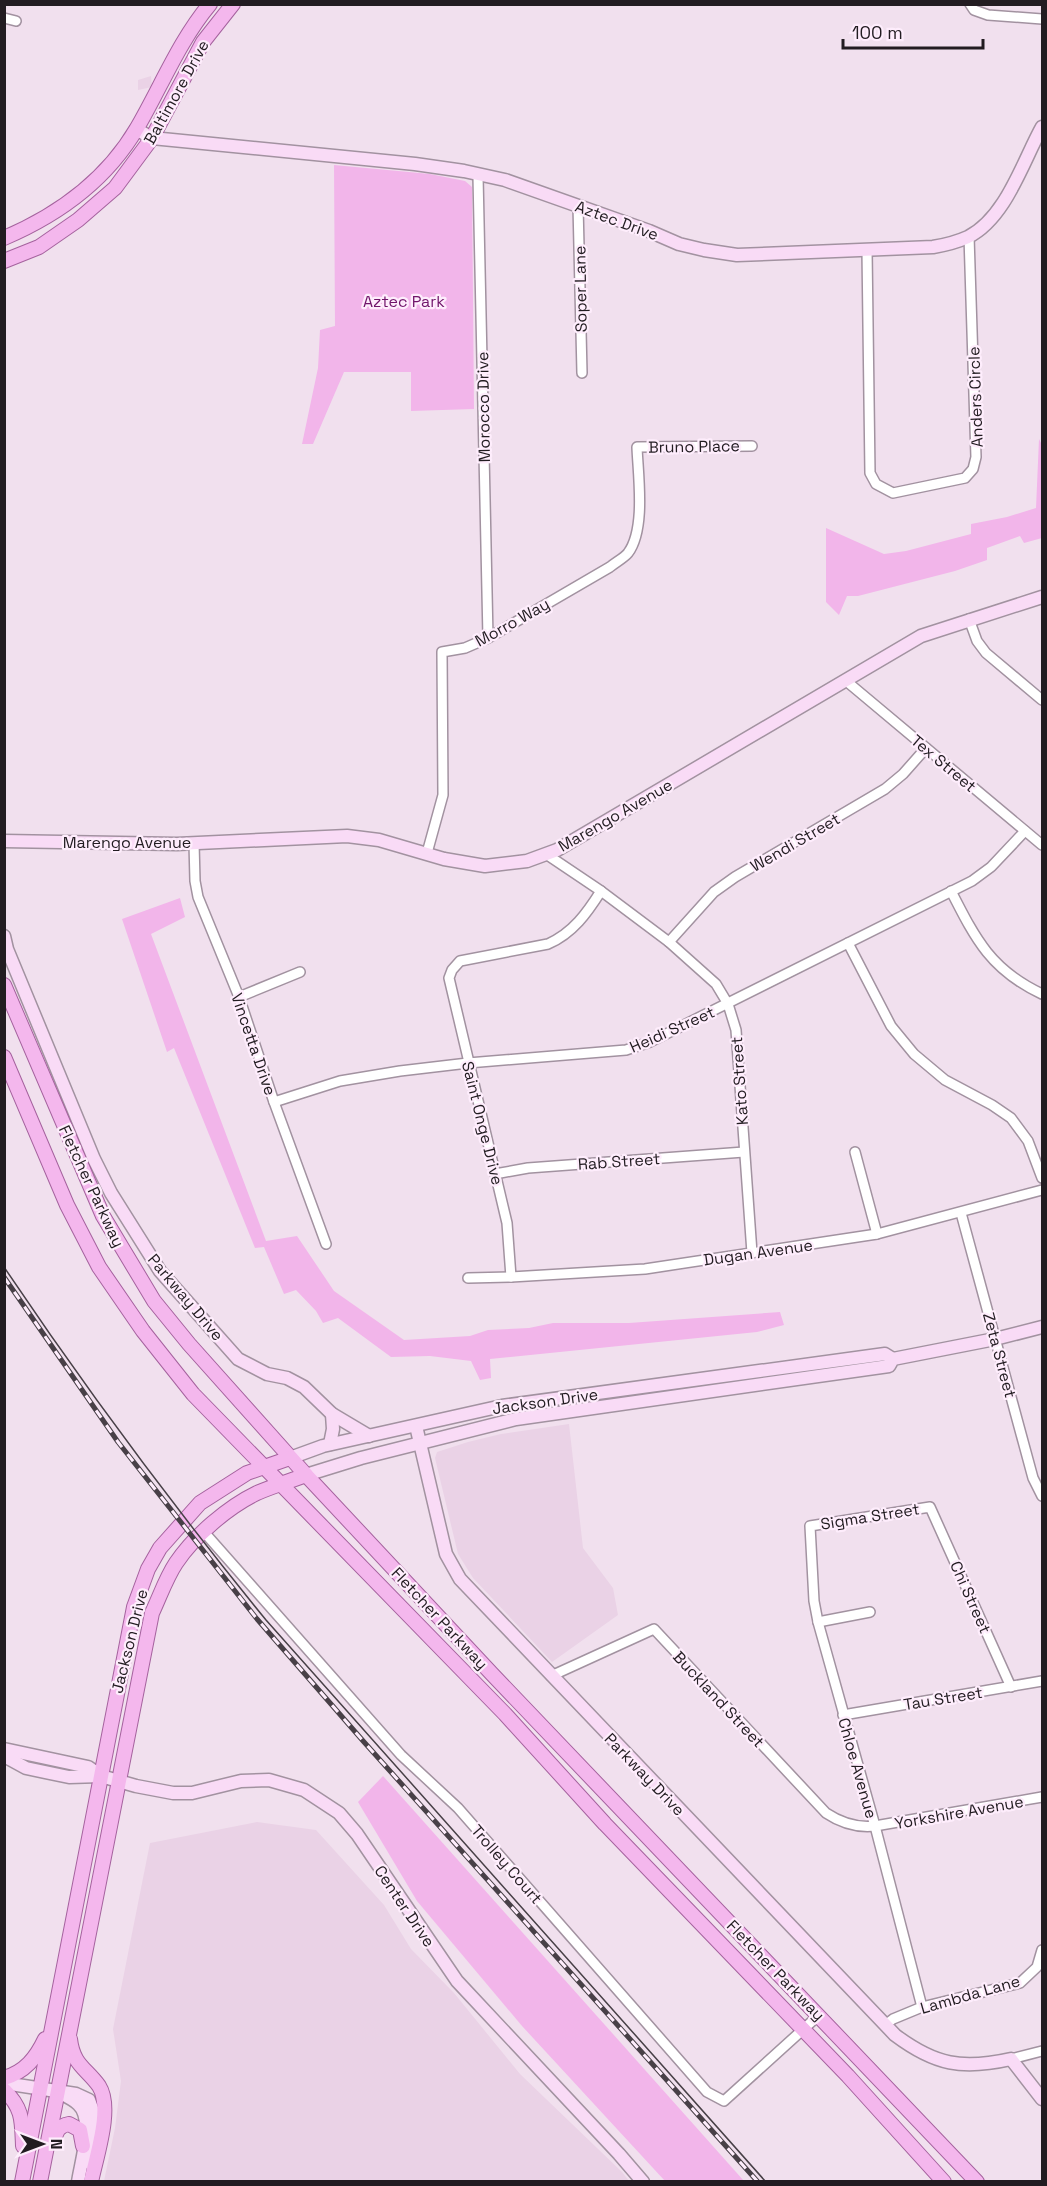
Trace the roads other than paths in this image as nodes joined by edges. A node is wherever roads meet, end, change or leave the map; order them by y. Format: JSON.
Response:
{"nodes":[{"id":1,"x":210,"y":4,"type":"edge"},
{"id":2,"x":233,"y":4,"type":"edge"},
{"id":3,"x":970,"y":4,"type":"edge"},
{"id":4,"x":4,"y":18,"type":"edge"},
{"id":5,"x":1042,"y":19,"type":"edge"},
{"id":6,"x":16,"y":21,"type":"dead end"},
{"id":7,"x":192,"y":29,"type":"junction"},
{"id":8,"x":205,"y":39,"type":"junction"},
{"id":9,"x":1042,"y":127,"type":"edge"},
{"id":10,"x":136,"y":129,"type":"junction"},
{"id":11,"x":152,"y":138,"type":"junction"},
{"id":12,"x":478,"y":176,"type":"junction"},
{"id":13,"x":578,"y":205,"type":"junction"},
{"id":14,"x":969,"y":236,"type":"junction"},
{"id":15,"x":4,"y":238,"type":"edge"},
{"id":16,"x":867,"y":250,"type":"junction"},
{"id":17,"x":4,"y":261,"type":"edge"},
{"id":18,"x":582,"y":373,"type":"dead end"},
{"id":19,"x":752,"y":446,"type":"dead end"},
{"id":20,"x":637,"y":447,"type":"joint"},
{"id":21,"x":1042,"y":597,"type":"edge"},
{"id":22,"x":969,"y":620,"type":"junction"},
{"id":23,"x":488,"y":638,"type":"junction"},
{"id":24,"x":845,"y":680,"type":"junction"},
{"id":25,"x":1042,"y":700,"type":"edge"},
{"id":26,"x":926,"y":748,"type":"junction"},
{"id":27,"x":1025,"y":831,"type":"junction"},
{"id":28,"x":4,"y":841,"type":"edge"},
{"id":29,"x":194,"y":843,"type":"junction"},
{"id":30,"x":1042,"y":845,"type":"edge"},
{"id":31,"x":427,"y":853,"type":"junction"},
{"id":32,"x":546,"y":854,"type":"junction"},
{"id":33,"x":601,"y":891,"type":"junction"},
{"id":34,"x":951,"y":891,"type":"junction"},
{"id":35,"x":4,"y":936,"type":"edge"},
{"id":36,"x":669,"y":942,"type":"junction"},
{"id":37,"x":848,"y":943,"type":"junction"},
{"id":38,"x":300,"y":972,"type":"dead end"},
{"id":39,"x":4,"y":985,"type":"edge"},
{"id":40,"x":1042,"y":994,"type":"edge"},
{"id":41,"x":239,"y":997,"type":"junction"},
{"id":42,"x":728,"y":1004,"type":"junction"},
{"id":43,"x":4,"y":1057,"type":"edge"},
{"id":44,"x":468,"y":1063,"type":"junction"},
{"id":45,"x":274,"y":1102,"type":"junction"},
{"id":46,"x":744,"y":1152,"type":"junction"},
{"id":47,"x":855,"y":1152,"type":"dead end"},
{"id":48,"x":495,"y":1174,"type":"junction"},
{"id":49,"x":1042,"y":1178,"type":"edge"},
{"id":50,"x":1042,"y":1190,"type":"edge"},
{"id":51,"x":961,"y":1213,"type":"junction"},
{"id":52,"x":877,"y":1234,"type":"junction"},
{"id":53,"x":326,"y":1244,"type":"dead end"},
{"id":54,"x":752,"y":1253,"type":"junction"},
{"id":55,"x":511,"y":1277,"type":"junction"},
{"id":56,"x":468,"y":1278,"type":"dead end"},
{"id":57,"x":1042,"y":1327,"type":"edge"},
{"id":58,"x":995,"y":1339,"type":"junction"},
{"id":59,"x":893,"y":1359,"type":"junction"},
{"id":60,"x":332,"y":1413,"type":"junction"},
{"id":61,"x":416,"y":1426,"type":"junction"},
{"id":62,"x":369,"y":1436,"type":"junction"},
{"id":63,"x":330,"y":1444,"type":"junction"},
{"id":64,"x":420,"y":1444,"type":"junction"},
{"id":65,"x":290,"y":1458,"type":"junction"},
{"id":66,"x":265,"y":1467,"type":"junction"},
{"id":67,"x":306,"y":1476,"type":"junction"},
{"id":68,"x":281,"y":1484,"type":"junction"},
{"id":69,"x":1042,"y":1496,"type":"edge"},
{"id":70,"x":930,"y":1507,"type":"joint"},
{"id":71,"x":810,"y":1526,"type":"joint"},
{"id":72,"x":204,"y":1532,"type":"junction"},
{"id":73,"x":870,"y":1612,"type":"dead end"},
{"id":74,"x":818,"y":1622,"type":"junction"},
{"id":75,"x":551,"y":1676,"type":"junction"},
{"id":76,"x":1042,"y":1681,"type":"edge"},
{"id":77,"x":1011,"y":1687,"type":"junction"},
{"id":78,"x":843,"y":1715,"type":"junction"},
{"id":79,"x":4,"y":1749,"type":"edge"},
{"id":80,"x":4,"y":1756,"type":"edge"},
{"id":81,"x":101,"y":1776,"type":"junction"},
{"id":82,"x":120,"y":1781,"type":"junction"},
{"id":83,"x":1042,"y":1797,"type":"edge"},
{"id":84,"x":875,"y":1826,"type":"junction"},
{"id":85,"x":72,"y":1923,"type":"junction"},
{"id":86,"x":1042,"y":1950,"type":"edge"},
{"id":87,"x":79,"y":1988,"type":"junction"},
{"id":88,"x":922,"y":2007,"type":"junction"},
{"id":89,"x":819,"y":2015,"type":"junction"},
{"id":90,"x":54,"y":2018,"type":"junction"},
{"id":91,"x":885,"y":2025,"type":"junction"},
{"id":92,"x":803,"y":2030,"type":"junction"},
{"id":93,"x":70,"y":2035,"type":"junction"},
{"id":94,"x":1042,"y":2051,"type":"edge"},
{"id":95,"x":1011,"y":2059,"type":"junction"},
{"id":96,"x":4,"y":2078,"type":"edge"},
{"id":97,"x":4,"y":2082,"type":"edge"},
{"id":98,"x":40,"y":2088,"type":"junction"},
{"id":99,"x":4,"y":2090,"type":"edge"},
{"id":100,"x":59,"y":2091,"type":"junction"},
{"id":101,"x":1042,"y":2099,"type":"edge"},
{"id":102,"x":83,"y":2146,"type":"junction"},
{"id":103,"x":23,"y":2176,"type":"edge"},
{"id":104,"x":40,"y":2181,"type":"edge"},
{"id":105,"x":45,"y":2181,"type":"edge"},
{"id":106,"x":78,"y":2181,"type":"edge"},
{"id":107,"x":89,"y":2181,"type":"edge"},
{"id":108,"x":643,"y":2181,"type":"edge"},
{"id":109,"x":944,"y":2181,"type":"edge"},
{"id":110,"x":977,"y":2181,"type":"edge"}],
"edges":[{"from":1,"to":7,"type":"main road","name":"Baltimore Drive"},
{"from":2,"to":8,"type":"main road","name":"Baltimore Drive"},
{"from":3,"to":5,"type":"street"},
{"from":4,"to":6,"type":"street"},
{"from":7,"to":8,"type":"main road"},
{"from":7,"to":10,"type":"main road","name":"Baltimore Drive"},
{"from":8,"to":11,"type":"main road","name":"Baltimore Drive"},
{"from":9,"to":14,"type":"street","name":"Aztec Drive"},
{"from":10,"to":11,"type":"street","name":"Aztec Drive"},
{"from":10,"to":15,"type":"main road","name":"Baltimore Drive"},
{"from":11,"to":12,"type":"street","name":"Aztec Drive"},
{"from":11,"to":17,"type":"main road","name":"Baltimore Drive"},
{"from":12,"to":13,"type":"street","name":"Aztec Drive"},
{"from":12,"to":23,"type":"street","name":"Morocco Drive"},
{"from":13,"to":16,"type":"street","name":"Aztec Drive"},
{"from":13,"to":18,"type":"street","name":"Soper Lane"},
{"from":14,"to":16,"type":"street","name":"Aztec Drive"},
{"from":14,"to":16,"type":"street","name":"Anders Circle"},
{"from":19,"to":20,"type":"street","name":"Bruno Place"},
{"from":20,"to":23,"type":"street","name":"Morro Way"},
{"from":21,"to":22,"type":"street","name":"Marengo Avenue"},
{"from":22,"to":24,"type":"street","name":"Marengo Avenue"},
{"from":22,"to":25,"type":"street"},
{"from":23,"to":31,"type":"street","name":"Morro Way"},
{"from":24,"to":26,"type":"street","name":"Tex Street"},
{"from":24,"to":32,"type":"street","name":"Marengo Avenue"},
{"from":26,"to":27,"type":"street","name":"Tex Street"},
{"from":26,"to":36,"type":"street","name":"Wendi Street"},
{"from":27,"to":30,"type":"street","name":"Tex Street"},
{"from":27,"to":34,"type":"street","name":"Heidi Street"},
{"from":28,"to":29,"type":"street","name":"Marengo Avenue"},
{"from":29,"to":31,"type":"street","name":"Marengo Avenue"},
{"from":29,"to":41,"type":"street","name":"Vincetta Drive"},
{"from":31,"to":32,"type":"street","name":"Marengo Avenue"},
{"from":32,"to":33,"type":"street","name":"Kato Street"},
{"from":33,"to":36,"type":"street","name":"Kato Street"},
{"from":33,"to":44,"type":"street","name":"Saint Onge Drive"},
{"from":34,"to":37,"type":"street","name":"Heidi Street"},
{"from":34,"to":40,"type":"street"},
{"from":35,"to":60,"type":"street","name":"Parkway Drive"},
{"from":36,"to":42,"type":"street","name":"Kato Street"},
{"from":37,"to":42,"type":"street","name":"Heidi Street"},
{"from":37,"to":49,"type":"street"},
{"from":38,"to":41,"type":"street"},
{"from":39,"to":65,"type":"main road","name":"Fletcher Parkway"},
{"from":41,"to":45,"type":"street","name":"Vincetta Drive"},
{"from":42,"to":44,"type":"street","name":"Heidi Street"},
{"from":42,"to":46,"type":"street","name":"Kato Street"},
{"from":43,"to":66,"type":"main road","name":"Fletcher Parkway"},
{"from":44,"to":45,"type":"street","name":"Heidi Street"},
{"from":44,"to":48,"type":"street","name":"Saint Onge Drive"},
{"from":45,"to":53,"type":"street","name":"Vincetta Drive"},
{"from":46,"to":48,"type":"street","name":"Rab Street"},
{"from":46,"to":54,"type":"street","name":"Kato Street"},
{"from":47,"to":52,"type":"street"},
{"from":48,"to":55,"type":"street","name":"Saint Onge Drive"},
{"from":50,"to":51,"type":"street","name":"Dugan Avenue"},
{"from":51,"to":52,"type":"street","name":"Dugan Avenue"},
{"from":51,"to":58,"type":"street","name":"Zeta Street"},
{"from":52,"to":54,"type":"street","name":"Dugan Avenue"},
{"from":54,"to":55,"type":"street","name":"Dugan Avenue"},
{"from":55,"to":56,"type":"street","name":"Dugan Avenue"},
{"from":57,"to":58,"type":"street","name":"Jackson Drive"},
{"from":58,"to":59,"type":"street","name":"Jackson Drive"},
{"from":58,"to":69,"type":"street","name":"Zeta Street"},
{"from":59,"to":61,"type":"street","name":"Jackson Drive"},
{"from":59,"to":64,"type":"street","name":"Jackson Drive"},
{"from":60,"to":62,"type":"street","name":"Parkway Drive"},
{"from":60,"to":63,"type":"street"},
{"from":61,"to":62,"type":"street","name":"Jackson Drive"},
{"from":61,"to":64,"type":"street","name":"Parkway Drive"},
{"from":62,"to":63,"type":"street","name":"Jackson Drive"},
{"from":63,"to":65,"type":"street","name":"Jackson Drive"},
{"from":64,"to":67,"type":"street","name":"Jackson Drive"},
{"from":64,"to":75,"type":"street","name":"Parkway Drive"},
{"from":65,"to":66,"type":"main road","name":"Jackson Drive"},
{"from":65,"to":67,"type":"main road","name":"Fletcher Parkway"},
{"from":66,"to":68,"type":"main road","name":"Fletcher Parkway"},
{"from":66,"to":81,"type":"main road","name":"Jackson Drive"},
{"from":67,"to":68,"type":"main road","name":"Jackson Drive"},
{"from":67,"to":89,"type":"main road","name":"Fletcher Parkway"},
{"from":68,"to":72,"type":"main road","name":"Jackson Drive"},
{"from":68,"to":92,"type":"main road","name":"Fletcher Parkway"},
{"from":70,"to":71,"type":"street","name":"Sigma Street"},
{"from":70,"to":77,"type":"street","name":"Chi Street"},
{"from":71,"to":74,"type":"street","name":"Chloe Avenue"},
{"from":72,"to":82,"type":"main road","name":"Jackson Drive"},
{"from":72,"to":92,"type":"street","name":"Trolley Court"},
{"from":73,"to":74,"type":"street"},
{"from":74,"to":78,"type":"street","name":"Chloe Avenue"},
{"from":75,"to":84,"type":"street","name":"Buckland Street"},
{"from":75,"to":91,"type":"street","name":"Parkway Drive"},
{"from":76,"to":77,"type":"street","name":"Tau Street"},
{"from":77,"to":78,"type":"street","name":"Tau Street"},
{"from":78,"to":84,"type":"street","name":"Chloe Avenue"},
{"from":79,"to":81,"type":"street","name":"Center Drive"},
{"from":80,"to":81,"type":"street","name":"Center Drive"},
{"from":81,"to":82,"type":"street","name":"Center Drive"},
{"from":81,"to":85,"type":"main road","name":"Jackson Drive"},
{"from":82,"to":87,"type":"main road","name":"Jackson Drive"},
{"from":82,"to":108,"type":"street","name":"Center Drive"},
{"from":83,"to":84,"type":"street","name":"Yorkshire Avenue"},
{"from":84,"to":88,"type":"street","name":"Chloe Avenue"},
{"from":85,"to":87,"type":"main road"},
{"from":85,"to":90,"type":"main road","name":"Jackson Drive"},
{"from":86,"to":88,"type":"street","name":"Lambda Lane"},
{"from":87,"to":93,"type":"main road","name":"Jackson Drive"},
{"from":88,"to":91,"type":"street","name":"Lambda Lane"},
{"from":89,"to":92,"type":"street","name":"Trolley Court"},
{"from":89,"to":110,"type":"main road","name":"Fletcher Parkway"},
{"from":90,"to":96,"type":"main road"},
{"from":90,"to":98,"type":"main road","name":"Jackson Drive"},
{"from":91,"to":95,"type":"street","name":"Parkway Drive"},
{"from":92,"to":109,"type":"main road","name":"Fletcher Parkway"},
{"from":93,"to":100,"type":"main road","name":"Jackson Drive"},
{"from":93,"to":107,"type":"main road"},
{"from":94,"to":95,"type":"street"},
{"from":95,"to":101,"type":"street"},
{"from":97,"to":98,"type":"street"},
{"from":98,"to":100,"type":"street"},
{"from":98,"to":103,"type":"main road","name":"Jackson Drive"},
{"from":99,"to":103,"type":"main road"},
{"from":100,"to":102,"type":"street"},
{"from":100,"to":104,"type":"main road","name":"Jackson Drive"},
{"from":100,"to":107,"type":"street"},
{"from":102,"to":105,"type":"main road"},
{"from":102,"to":106,"type":"street"}]}
